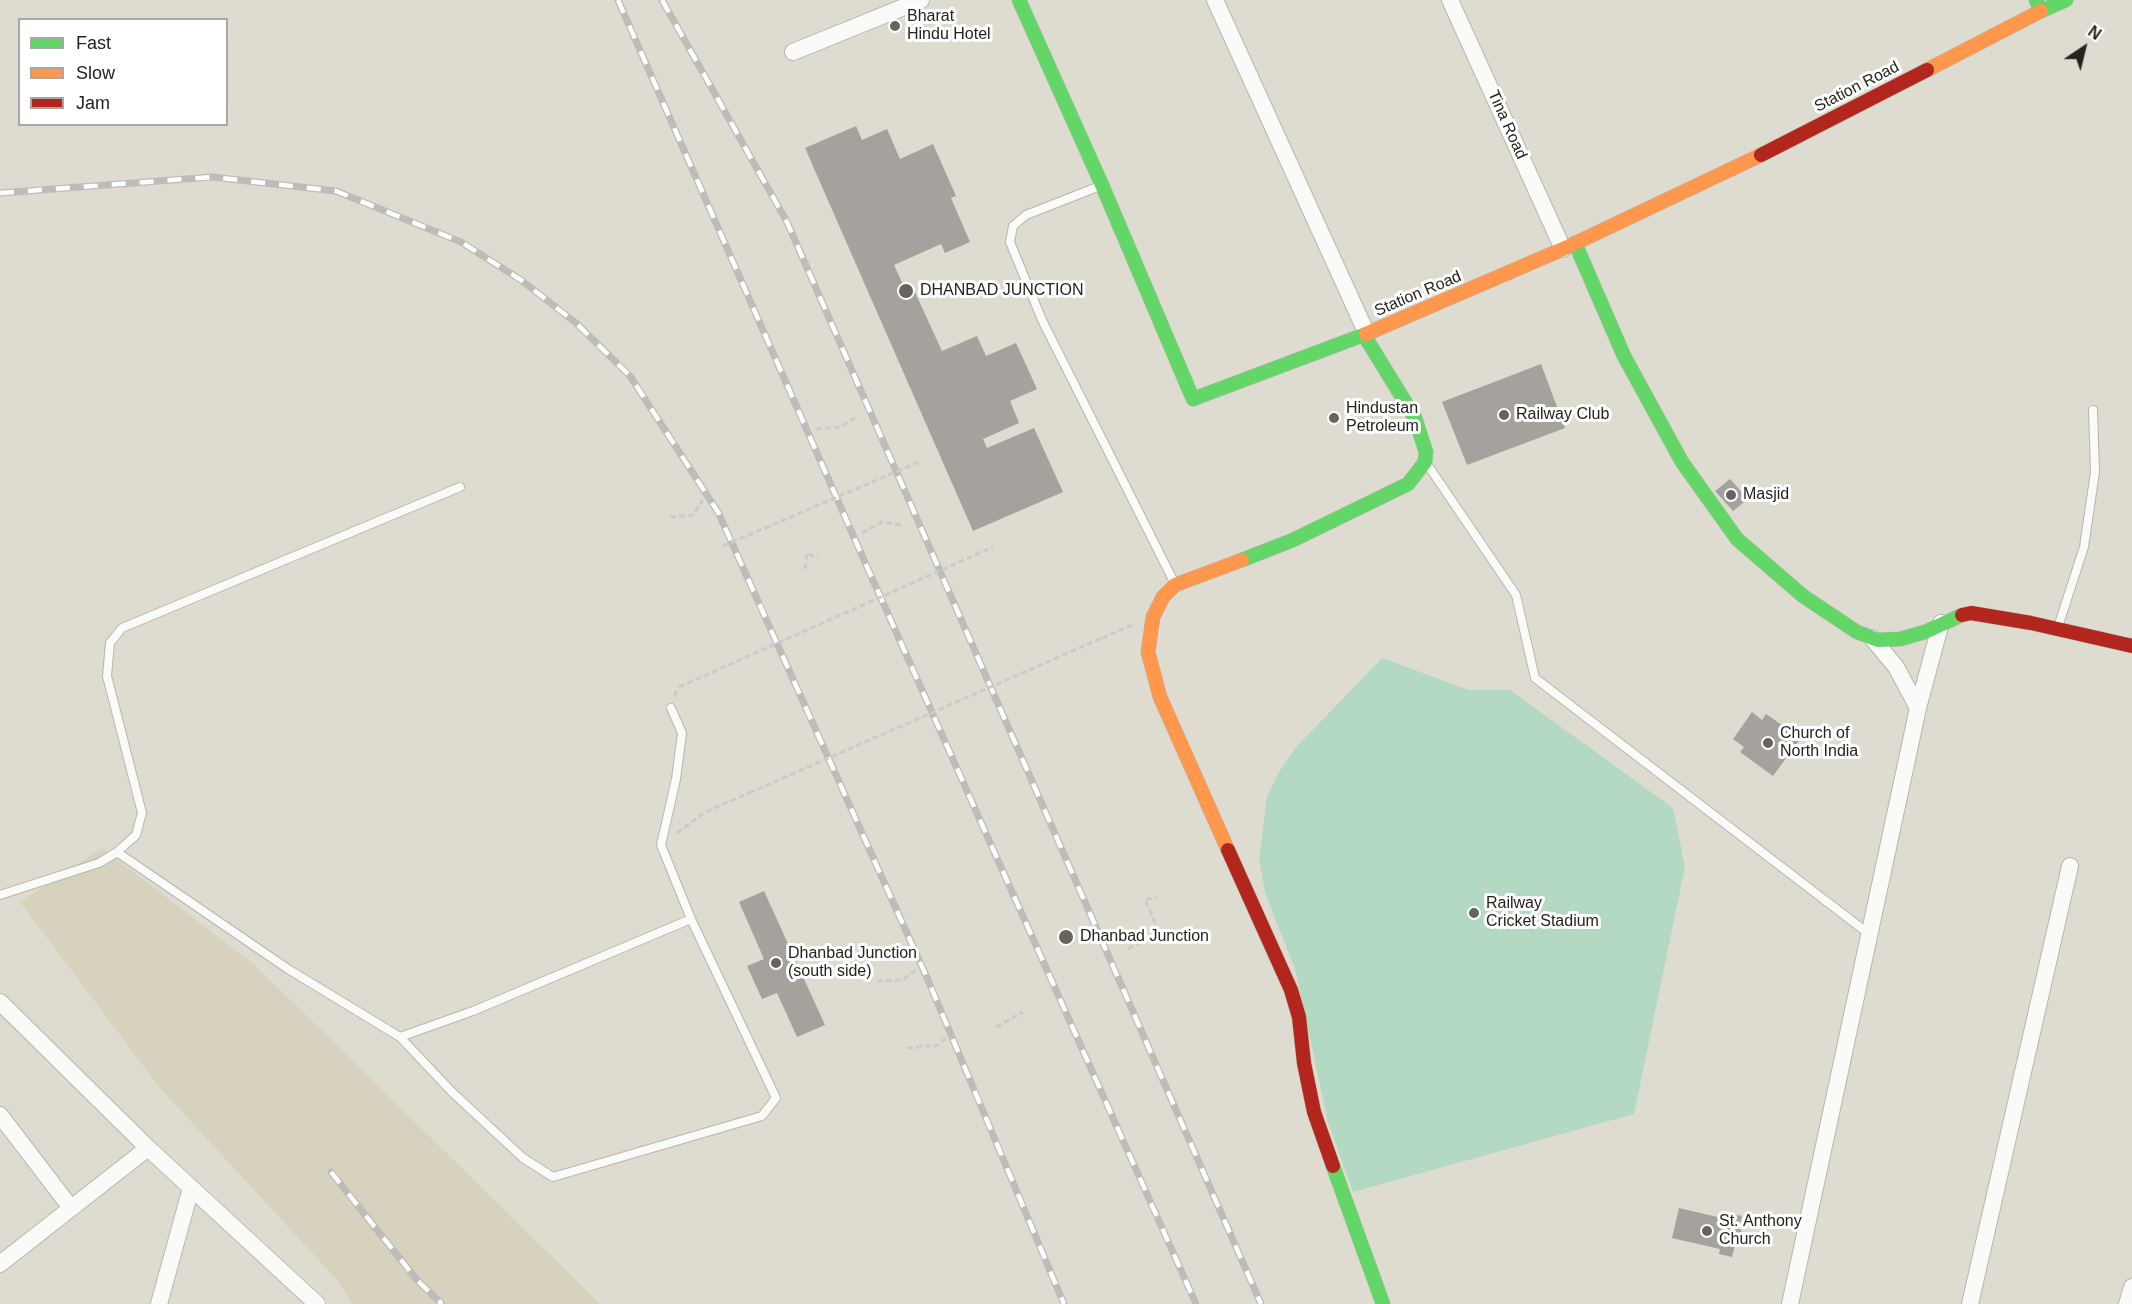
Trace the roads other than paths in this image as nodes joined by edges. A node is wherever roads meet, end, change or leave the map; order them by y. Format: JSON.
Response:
{"nodes":[{"id":1,"x":921,"y":0,"type":"edge"},
{"id":2,"x":1018,"y":0,"type":"edge"},
{"id":3,"x":1215,"y":0,"type":"edge"},
{"id":4,"x":1450,"y":0,"type":"edge"},
{"id":5,"x":2062,"y":1,"type":"edge"},
{"id":6,"x":2038,"y":5,"type":"edge"},
{"id":7,"x":793,"y":52,"type":"dead end"},
{"id":8,"x":1102,"y":185,"type":"junction"},
{"id":9,"x":1569,"y":246,"type":"junction"},
{"id":10,"x":1366,"y":334,"type":"junction"},
{"id":11,"x":2093,"y":410,"type":"dead end"},
{"id":12,"x":1425,"y":462,"type":"junction"},
{"id":13,"x":460,"y":487,"type":"dead end"},
{"id":14,"x":1175,"y":585,"type":"junction"},
{"id":15,"x":1941,"y":623,"type":"junction"},
{"id":16,"x":2057,"y":629,"type":"junction"},
{"id":17,"x":1872,"y":638,"type":"junction"},
{"id":18,"x":2132,"y":646,"type":"edge"},
{"id":19,"x":671,"y":708,"type":"dead end"},
{"id":20,"x":1918,"y":708,"type":"junction"},
{"id":21,"x":117,"y":852,"type":"junction"},
{"id":22,"x":2070,"y":866,"type":"dead end"},
{"id":23,"x":0,"y":895,"type":"edge"},
{"id":24,"x":691,"y":919,"type":"junction"},
{"id":25,"x":1870,"y":934,"type":"junction"},
{"id":26,"x":0,"y":1002,"type":"edge"},
{"id":27,"x":399,"y":1037,"type":"junction"},
{"id":28,"x":0,"y":1115,"type":"edge"},
{"id":29,"x":148,"y":1148,"type":"junction"},
{"id":30,"x":191,"y":1188,"type":"junction"},
{"id":31,"x":71,"y":1208,"type":"junction"},
{"id":32,"x":0,"y":1264,"type":"edge"},
{"id":33,"x":2132,"y":1287,"type":"edge"},
{"id":34,"x":159,"y":1304,"type":"edge"},
{"id":35,"x":317,"y":1304,"type":"edge"},
{"id":36,"x":1383,"y":1304,"type":"edge"},
{"id":37,"x":1790,"y":1304,"type":"edge"},
{"id":38,"x":1970,"y":1304,"type":"edge"},
{"id":39,"x":2127,"y":1304,"type":"edge"}],
"edges":[{"from":1,"to":7,"type":"street"},
{"from":2,"to":8,"type":"main road","name":"Station Road"},
{"from":3,"to":10,"type":"street"},
{"from":4,"to":9,"type":"street","name":"Tina Road"},
{"from":5,"to":6,"type":"main road","name":"Station Road"},
{"from":6,"to":9,"type":"main road","name":"Station Road"},
{"from":8,"to":10,"type":"main road","name":"Station Road"},
{"from":8,"to":14,"type":"lane"},
{"from":9,"to":10,"type":"main road","name":"Station Road"},
{"from":9,"to":17,"type":"main road"},
{"from":10,"to":12,"type":"main road"},
{"from":11,"to":16,"type":"lane"},
{"from":12,"to":14,"type":"main road"},
{"from":12,"to":25,"type":"lane"},
{"from":13,"to":21,"type":"lane"},
{"from":14,"to":36,"type":"main road"},
{"from":15,"to":16,"type":"main road"},
{"from":15,"to":17,"type":"main road"},
{"from":15,"to":20,"type":"street"},
{"from":16,"to":18,"type":"main road"},
{"from":17,"to":20,"type":"street"},
{"from":19,"to":24,"type":"lane"},
{"from":20,"to":25,"type":"street"},
{"from":21,"to":23,"type":"lane"},
{"from":21,"to":27,"type":"lane"},
{"from":22,"to":38,"type":"street"},
{"from":24,"to":27,"type":"lane"},
{"from":24,"to":27,"type":"lane"},
{"from":25,"to":37,"type":"street"},
{"from":26,"to":29,"type":"street"},
{"from":28,"to":31,"type":"street"},
{"from":29,"to":30,"type":"street"},
{"from":29,"to":31,"type":"street"},
{"from":30,"to":34,"type":"street"},
{"from":30,"to":35,"type":"street"},
{"from":31,"to":32,"type":"street"},
{"from":33,"to":39,"type":"street"}]}
